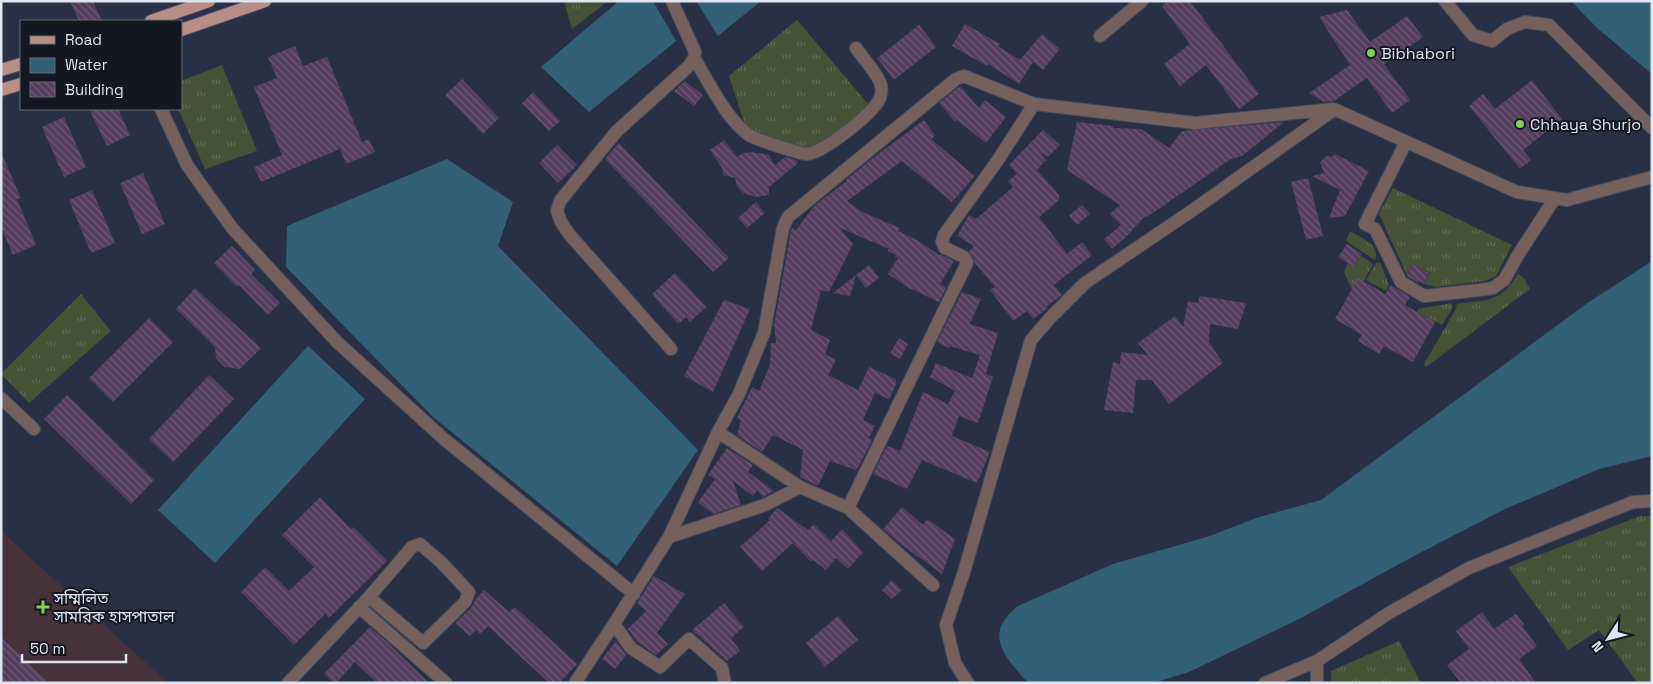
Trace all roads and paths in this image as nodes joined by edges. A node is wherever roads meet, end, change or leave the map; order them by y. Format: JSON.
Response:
{"nodes":[{"id":1,"x":209,"y":1,"type":"edge"},
{"id":2,"x":265,"y":1,"type":"edge"},
{"id":3,"x":672,"y":1,"type":"edge"},
{"id":4,"x":1142,"y":1,"type":"edge"},
{"id":5,"x":1446,"y":1,"type":"edge"},
{"id":6,"x":154,"y":20,"type":"edge"},
{"id":7,"x":182,"y":30,"type":"edge"},
{"id":8,"x":1100,"y":36,"type":"dead end"},
{"id":9,"x":856,"y":48,"type":"dead end"},
{"id":10,"x":694,"y":58,"type":"junction"},
{"id":11,"x":20,"y":64,"type":"edge"},
{"id":12,"x":1,"y":70,"type":"edge"},
{"id":13,"x":20,"y":84,"type":"edge"},
{"id":14,"x":1,"y":90,"type":"edge"},
{"id":15,"x":1034,"y":104,"type":"junction"},
{"id":16,"x":1334,"y":109,"type":"junction"},
{"id":17,"x":161,"y":110,"type":"edge"},
{"id":18,"x":1652,"y":128,"type":"edge"},
{"id":19,"x":1406,"y":142,"type":"junction"},
{"id":20,"x":1652,"y":177,"type":"edge"},
{"id":21,"x":1555,"y":198,"type":"junction"},
{"id":22,"x":671,"y":349,"type":"dead end"},
{"id":23,"x":1,"y":398,"type":"edge"},
{"id":24,"x":34,"y":429,"type":"dead end"},
{"id":25,"x":718,"y":432,"type":"junction"},
{"id":26,"x":800,"y":487,"type":"junction"},
{"id":27,"x":1652,"y":501,"type":"edge"},
{"id":28,"x":848,"y":508,"type":"junction"},
{"id":29,"x":669,"y":537,"type":"junction"},
{"id":30,"x":933,"y":585,"type":"dead end"},
{"id":31,"x":634,"y":594,"type":"junction"},
{"id":32,"x":369,"y":597,"type":"junction"},
{"id":33,"x":359,"y":607,"type":"junction"},
{"id":34,"x":614,"y":624,"type":"junction"},
{"id":35,"x":1317,"y":661,"type":"junction"},
{"id":36,"x":288,"y":683,"type":"edge"},
{"id":37,"x":446,"y":683,"type":"edge"},
{"id":38,"x":575,"y":683,"type":"edge"},
{"id":39,"x":725,"y":683,"type":"edge"},
{"id":40,"x":968,"y":683,"type":"edge"},
{"id":41,"x":1265,"y":683,"type":"edge"},
{"id":42,"x":1317,"y":683,"type":"edge"}],
"edges":[{"from":1,"to":6,"type":"main road"},
{"from":2,"to":7,"type":"main road"},
{"from":3,"to":10,"type":"street"},
{"from":4,"to":8,"type":"street"},
{"from":5,"to":18,"type":"street"},
{"from":9,"to":10,"type":"street"},
{"from":10,"to":22,"type":"street"},
{"from":11,"to":12,"type":"main road"},
{"from":13,"to":14,"type":"main road"},
{"from":15,"to":16,"type":"street"},
{"from":15,"to":25,"type":"street"},
{"from":15,"to":28,"type":"street"},
{"from":16,"to":19,"type":"street"},
{"from":16,"to":40,"type":"street"},
{"from":17,"to":31,"type":"street"},
{"from":19,"to":21,"type":"street"},
{"from":19,"to":21,"type":"street"},
{"from":20,"to":21,"type":"street"},
{"from":23,"to":24,"type":"street"},
{"from":25,"to":26,"type":"street"},
{"from":25,"to":29,"type":"street"},
{"from":26,"to":28,"type":"street"},
{"from":26,"to":29,"type":"street"},
{"from":27,"to":35,"type":"street"},
{"from":28,"to":30,"type":"street"},
{"from":29,"to":31,"type":"street"},
{"from":31,"to":34,"type":"street"},
{"from":32,"to":32,"type":"street"},
{"from":32,"to":33,"type":"street"},
{"from":33,"to":36,"type":"street"},
{"from":33,"to":37,"type":"street"},
{"from":34,"to":38,"type":"street"},
{"from":34,"to":39,"type":"street"},
{"from":35,"to":41,"type":"street"},
{"from":35,"to":42,"type":"street"}]}
